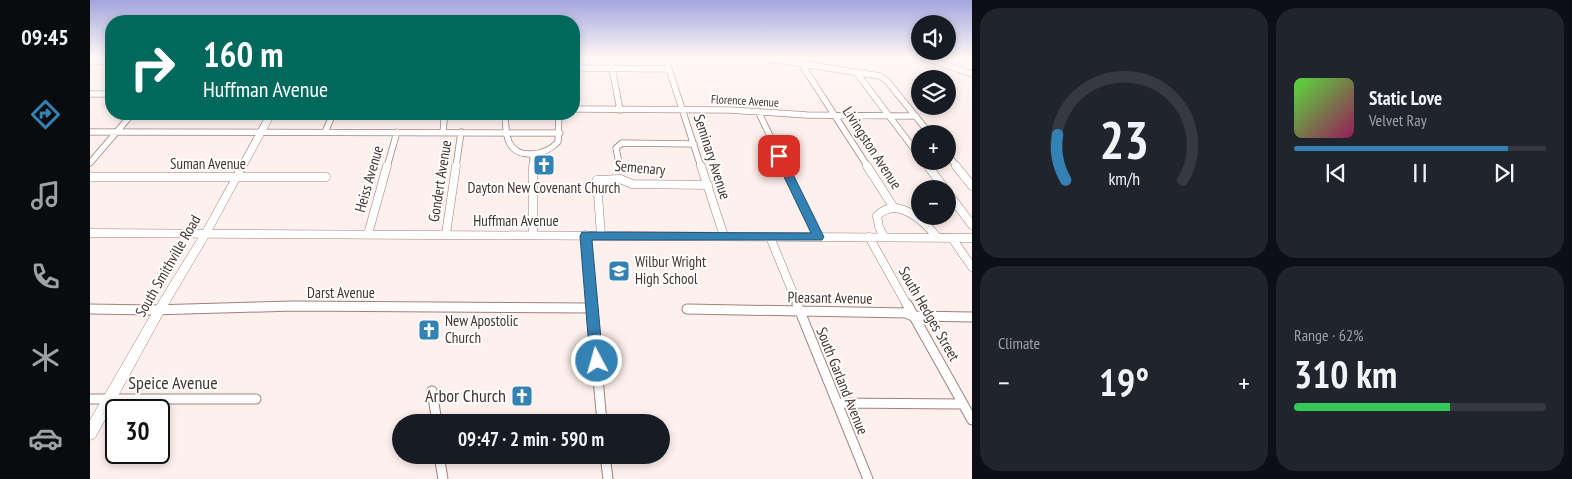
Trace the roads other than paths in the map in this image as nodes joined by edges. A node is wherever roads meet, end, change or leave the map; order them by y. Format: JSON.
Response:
{"nodes":[{"id":1,"x":614,"y":79,"type":"edge"},
{"id":2,"x":673,"y":79,"type":"edge"},
{"id":3,"x":811,"y":79,"type":"edge"},
{"id":4,"x":862,"y":79,"type":"edge"},
{"id":5,"x":885,"y":79,"type":"edge"},
{"id":6,"x":90,"y":94,"type":"edge"},
{"id":7,"x":105,"y":94,"type":"edge"},
{"id":8,"x":580,"y":109,"type":"edge"},
{"id":9,"x":620,"y":110,"type":"junction"},
{"id":10,"x":683,"y":110,"type":"junction"},
{"id":11,"x":758,"y":111,"type":"junction"},
{"id":12,"x":834,"y":115,"type":"junction"},
{"id":13,"x":889,"y":115,"type":"junction"},
{"id":14,"x":916,"y":116,"type":"junction"},
{"id":15,"x":127,"y":120,"type":"edge"},
{"id":16,"x":268,"y":120,"type":"edge"},
{"id":17,"x":330,"y":120,"type":"edge"},
{"id":18,"x":444,"y":120,"type":"edge"},
{"id":19,"x":506,"y":120,"type":"edge"},
{"id":20,"x":559,"y":120,"type":"edge"},
{"id":21,"x":923,"y":125,"type":"edge"},
{"id":22,"x":90,"y":132,"type":"edge"},
{"id":23,"x":117,"y":132,"type":"junction"},
{"id":24,"x":261,"y":132,"type":"junction"},
{"id":25,"x":325,"y":132,"type":"junction"},
{"id":26,"x":397,"y":132,"type":"junction"},
{"id":27,"x":443,"y":132,"type":"junction"},
{"id":28,"x":462,"y":132,"type":"junction"},
{"id":29,"x":507,"y":133,"type":"junction"},
{"id":30,"x":560,"y":133,"type":"junction"},
{"id":31,"x":694,"y":144,"type":"junction"},
{"id":32,"x":911,"y":144,"type":"edge"},
{"id":33,"x":533,"y":154,"type":"junction"},
{"id":34,"x":90,"y":163,"type":"edge"},
{"id":35,"x":619,"y":163,"type":"dead end"},
{"id":36,"x":956,"y":166,"type":"edge"},
{"id":37,"x":962,"y":174,"type":"junction"},
{"id":38,"x":972,"y":174,"type":"edge"},
{"id":39,"x":90,"y":176,"type":"edge"},
{"id":40,"x":236,"y":177,"type":"junction"},
{"id":41,"x":326,"y":177,"type":"dead end"},
{"id":42,"x":708,"y":185,"type":"junction"},
{"id":43,"x":972,"y":186,"type":"edge"},
{"id":44,"x":956,"y":204,"type":"edge"},
{"id":45,"x":894,"y":208,"type":"junction"},
{"id":46,"x":972,"y":225,"type":"edge"},
{"id":47,"x":90,"y":232,"type":"edge"},
{"id":48,"x":206,"y":233,"type":"junction"},
{"id":49,"x":368,"y":234,"type":"junction"},
{"id":50,"x":446,"y":234,"type":"junction"},
{"id":51,"x":532,"y":235,"type":"junction"},
{"id":52,"x":586,"y":236,"type":"junction"},
{"id":53,"x":601,"y":236,"type":"junction"},
{"id":54,"x":724,"y":236,"type":"junction"},
{"id":55,"x":770,"y":237,"type":"junction"},
{"id":56,"x":818,"y":237,"type":"junction"},
{"id":57,"x":869,"y":238,"type":"junction"},
{"id":58,"x":884,"y":238,"type":"junction"},
{"id":59,"x":938,"y":238,"type":"junction"},
{"id":60,"x":952,"y":238,"type":"junction"},
{"id":61,"x":972,"y":238,"type":"edge"},
{"id":62,"x":972,"y":267,"type":"edge"},
{"id":63,"x":591,"y":308,"type":"junction"},
{"id":64,"x":90,"y":309,"type":"edge"},
{"id":65,"x":160,"y":309,"type":"junction"},
{"id":66,"x":687,"y":309,"type":"dead end"},
{"id":67,"x":799,"y":311,"type":"junction"},
{"id":68,"x":913,"y":316,"type":"junction"},
{"id":69,"x":972,"y":317,"type":"edge"},
{"id":70,"x":432,"y":391,"type":"dead end"},
{"id":71,"x":90,"y":399,"type":"edge"},
{"id":72,"x":105,"y":399,"type":"edge"},
{"id":73,"x":109,"y":399,"type":"edge"},
{"id":74,"x":170,"y":399,"type":"edge"},
{"id":75,"x":256,"y":400,"type":"dead end"},
{"id":76,"x":837,"y":403,"type":"junction"},
{"id":77,"x":105,"y":406,"type":"edge"},
{"id":78,"x":967,"y":407,"type":"edge"},
{"id":79,"x":436,"y":414,"type":"edge"},
{"id":80,"x":601,"y":414,"type":"edge"},
{"id":81,"x":972,"y":420,"type":"edge"},
{"id":82,"x":90,"y":433,"type":"edge"},
{"id":83,"x":440,"y":464,"type":"edge"},
{"id":84,"x":606,"y":464,"type":"edge"},
{"id":85,"x":443,"y":479,"type":"edge"},
{"id":86,"x":608,"y":479,"type":"edge"},
{"id":87,"x":868,"y":479,"type":"edge"}],
"edges":[{"from":1,"to":9,"type":"street"},
{"from":2,"to":10,"type":"street","name":"Seminary Avenue"},
{"from":3,"to":12,"type":"street","name":"Livingston Avenue"},
{"from":4,"to":13,"type":"street"},
{"from":5,"to":14,"type":"street"},
{"from":6,"to":7,"type":"street"},
{"from":8,"to":9,"type":"street","name":"Florence Avenue"},
{"from":9,"to":10,"type":"street","name":"Florence Avenue"},
{"from":10,"to":11,"type":"street","name":"Florence Avenue"},
{"from":10,"to":31,"type":"street","name":"Seminary Avenue"},
{"from":11,"to":12,"type":"street","name":"Florence Avenue"},
{"from":11,"to":56,"type":"street"},
{"from":12,"to":13,"type":"street","name":"Florence Avenue"},
{"from":12,"to":45,"type":"street","name":"Livingston Avenue"},
{"from":13,"to":14,"type":"street","name":"Florence Avenue"},
{"from":13,"to":32,"type":"street"},
{"from":14,"to":21,"type":"street"},
{"from":15,"to":23,"type":"street"},
{"from":16,"to":24,"type":"main road","name":"South Smithville Road"},
{"from":17,"to":25,"type":"street"},
{"from":18,"to":27,"type":"street","name":"Gondert Avenue"},
{"from":19,"to":29,"type":"street"},
{"from":20,"to":30,"type":"street"},
{"from":22,"to":23,"type":"street"},
{"from":23,"to":24,"type":"street"},
{"from":23,"to":34,"type":"street"},
{"from":24,"to":25,"type":"street"},
{"from":24,"to":40,"type":"main road","name":"South Smithville Road"},
{"from":25,"to":26,"type":"street"},
{"from":26,"to":27,"type":"street"},
{"from":26,"to":49,"type":"street","name":"Heiss Avenue"},
{"from":27,"to":28,"type":"street"},
{"from":28,"to":29,"type":"street"},
{"from":28,"to":50,"type":"street","name":"Gondert Avenue"},
{"from":29,"to":30,"type":"street"},
{"from":29,"to":33,"type":"street"},
{"from":30,"to":33,"type":"street"},
{"from":31,"to":35,"type":"street"},
{"from":31,"to":42,"type":"street","name":"Seminary Avenue"},
{"from":33,"to":51,"type":"street"},
{"from":36,"to":37,"type":"street"},
{"from":37,"to":38,"type":"street"},
{"from":37,"to":43,"type":"street"},
{"from":39,"to":40,"type":"street","name":"Suman Avenue"},
{"from":40,"to":41,"type":"street","name":"Suman Avenue"},
{"from":40,"to":48,"type":"main road","name":"South Smithville Road"},
{"from":42,"to":53,"type":"street","name":"Semenary"},
{"from":42,"to":54,"type":"street","name":"Seminary Avenue"},
{"from":44,"to":46,"type":"street"},
{"from":45,"to":58,"type":"street"},
{"from":45,"to":59,"type":"street","name":"Livingston Avenue"},
{"from":47,"to":48,"type":"street","name":"Huffman Avenue"},
{"from":48,"to":49,"type":"street","name":"Huffman Avenue"},
{"from":48,"to":65,"type":"main road","name":"South Smithville Road"},
{"from":49,"to":50,"type":"street","name":"Huffman Avenue"},
{"from":50,"to":51,"type":"street","name":"Huffman Avenue"},
{"from":51,"to":52,"type":"street","name":"Huffman Avenue"},
{"from":52,"to":53,"type":"street","name":"Huffman Avenue"},
{"from":52,"to":63,"type":"street"},
{"from":53,"to":54,"type":"street","name":"Huffman Avenue"},
{"from":54,"to":55,"type":"street","name":"Huffman Avenue"},
{"from":55,"to":56,"type":"street","name":"Huffman Avenue"},
{"from":55,"to":67,"type":"street","name":"South Garland Avenue"},
{"from":56,"to":57,"type":"street","name":"Huffman Avenue"},
{"from":57,"to":58,"type":"street","name":"Huffman Avenue"},
{"from":57,"to":68,"type":"street","name":"South Hedges Street"},
{"from":58,"to":59,"type":"street","name":"Huffman Avenue"},
{"from":59,"to":60,"type":"street","name":"Huffman Avenue"},
{"from":60,"to":61,"type":"street","name":"Huffman Avenue"},
{"from":60,"to":62,"type":"street"},
{"from":63,"to":65,"type":"street","name":"Darst Avenue"},
{"from":63,"to":80,"type":"street"},
{"from":64,"to":65,"type":"street","name":"Darst Avenue"},
{"from":65,"to":73,"type":"main road","name":"South Smithville Road"},
{"from":66,"to":67,"type":"street","name":"Pleasant Avenue"},
{"from":67,"to":68,"type":"street","name":"Pleasant Avenue"},
{"from":67,"to":76,"type":"street","name":"South Garland Avenue"},
{"from":68,"to":69,"type":"street","name":"Pleasant Avenue"},
{"from":68,"to":78,"type":"street","name":"South Hedges Street"},
{"from":70,"to":79,"type":"street"},
{"from":71,"to":72,"type":"street","name":"Speice Avenue"},
{"from":74,"to":75,"type":"street","name":"Speice Avenue"},
{"from":76,"to":78,"type":"street"},
{"from":76,"to":87,"type":"street","name":"South Garland Avenue"},
{"from":77,"to":82,"type":"main road","name":"South Smithville Road"},
{"from":78,"to":81,"type":"street","name":"South Hedges Street"},
{"from":83,"to":85,"type":"street"},
{"from":84,"to":86,"type":"street"}]}
